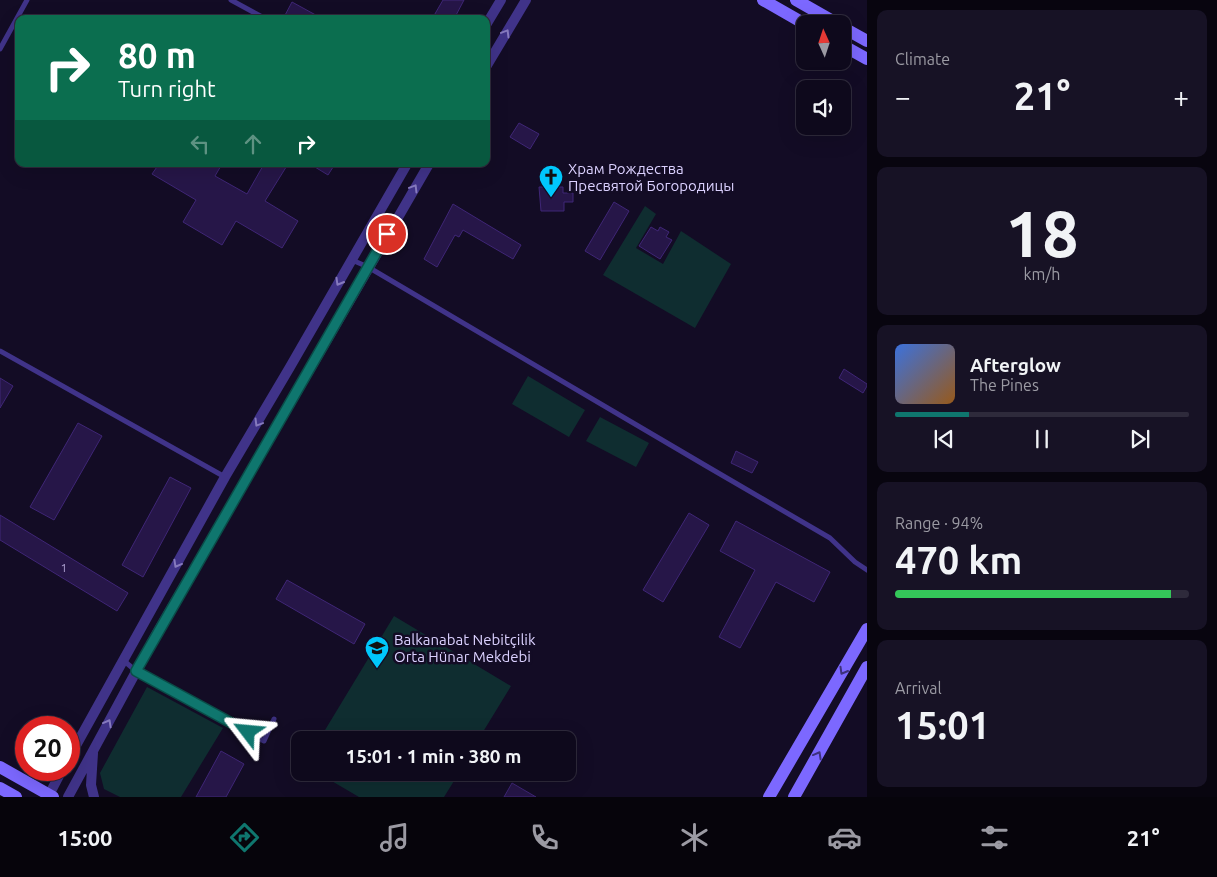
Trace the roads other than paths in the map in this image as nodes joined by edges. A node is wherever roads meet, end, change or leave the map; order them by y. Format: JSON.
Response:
{"nodes":[{"id":1,"x":26,"y":0,"type":"edge"},
{"id":2,"x":231,"y":0,"type":"edge"},
{"id":3,"x":501,"y":0,"type":"edge"},
{"id":4,"x":526,"y":0,"type":"edge"},
{"id":5,"x":763,"y":0,"type":"edge"},
{"id":6,"x":796,"y":0,"type":"edge"},
{"id":7,"x":18,"y":15,"type":"edge"},
{"id":8,"x":259,"y":15,"type":"edge"},
{"id":9,"x":822,"y":15,"type":"edge"},
{"id":10,"x":490,"y":18,"type":"edge"},
{"id":11,"x":796,"y":19,"type":"edge"},
{"id":12,"x":15,"y":21,"type":"edge"},
{"id":13,"x":851,"y":31,"type":"edge"},
{"id":14,"x":867,"y":40,"type":"edge"},
{"id":15,"x":0,"y":49,"type":"edge"},
{"id":16,"x":851,"y":50,"type":"edge"},
{"id":17,"x":867,"y":59,"type":"edge"},
{"id":18,"x":490,"y":60,"type":"edge"},
{"id":19,"x":405,"y":167,"type":"edge"},
{"id":20,"x":427,"y":167,"type":"edge"},
{"id":21,"x":352,"y":259,"type":"junction"},
{"id":22,"x":368,"y":267,"type":"junction"},
{"id":23,"x":0,"y":351,"type":"edge"},
{"id":24,"x":225,"y":477,"type":"junction"},
{"id":25,"x":867,"y":570,"type":"edge"},
{"id":26,"x":867,"y":629,"type":"edge"},
{"id":27,"x":123,"y":659,"type":"junction"},
{"id":28,"x":867,"y":667,"type":"edge"},
{"id":29,"x":136,"y":671,"type":"junction"},
{"id":30,"x":274,"y":719,"type":"dead end"},
{"id":31,"x":80,"y":738,"type":"edge"},
{"id":32,"x":94,"y":750,"type":"junction"},
{"id":33,"x":0,"y":767,"type":"edge"},
{"id":34,"x":57,"y":781,"type":"edge"},
{"id":35,"x":0,"y":788,"type":"edge"},
{"id":36,"x":51,"y":796,"type":"edge"},
{"id":37,"x":16,"y":797,"type":"edge"},
{"id":38,"x":68,"y":797,"type":"edge"},
{"id":39,"x":94,"y":797,"type":"edge"},
{"id":40,"x":769,"y":797,"type":"edge"},
{"id":41,"x":794,"y":797,"type":"edge"}],
"edges":[{"from":1,"to":7,"type":"lane"},
{"from":2,"to":8,"type":"lane"},
{"from":3,"to":10,"type":"street"},
{"from":18,"to":4,"type":"street","one_way":true},
{"from":5,"to":11,"type":"street"},
{"from":6,"to":9,"type":"street"},
{"from":12,"to":15,"type":"lane"},
{"from":13,"to":14,"type":"street"},
{"from":16,"to":17,"type":"street"},
{"from":19,"to":21,"type":"street"},
{"from":22,"to":20,"type":"street","one_way":true},
{"from":21,"to":22,"type":"lane"},
{"from":21,"to":24,"type":"street","one_way":true},
{"from":22,"to":25,"type":"lane"},
{"from":22,"to":29,"type":"street"},
{"from":23,"to":24,"type":"lane"},
{"from":24,"to":27,"type":"street","one_way":true},
{"from":26,"to":40,"type":"street","one_way":true},
{"from":27,"to":29,"type":"lane"},
{"from":27,"to":31,"type":"street"},
{"from":41,"to":28,"type":"street","one_way":true},
{"from":29,"to":30,"type":"lane"},
{"from":32,"to":29,"type":"street","one_way":true},
{"from":32,"to":38,"type":"street"},
{"from":32,"to":39,"type":"street"},
{"from":33,"to":36,"type":"street"},
{"from":34,"to":36,"type":"street"},
{"from":35,"to":37,"type":"street"}]}
